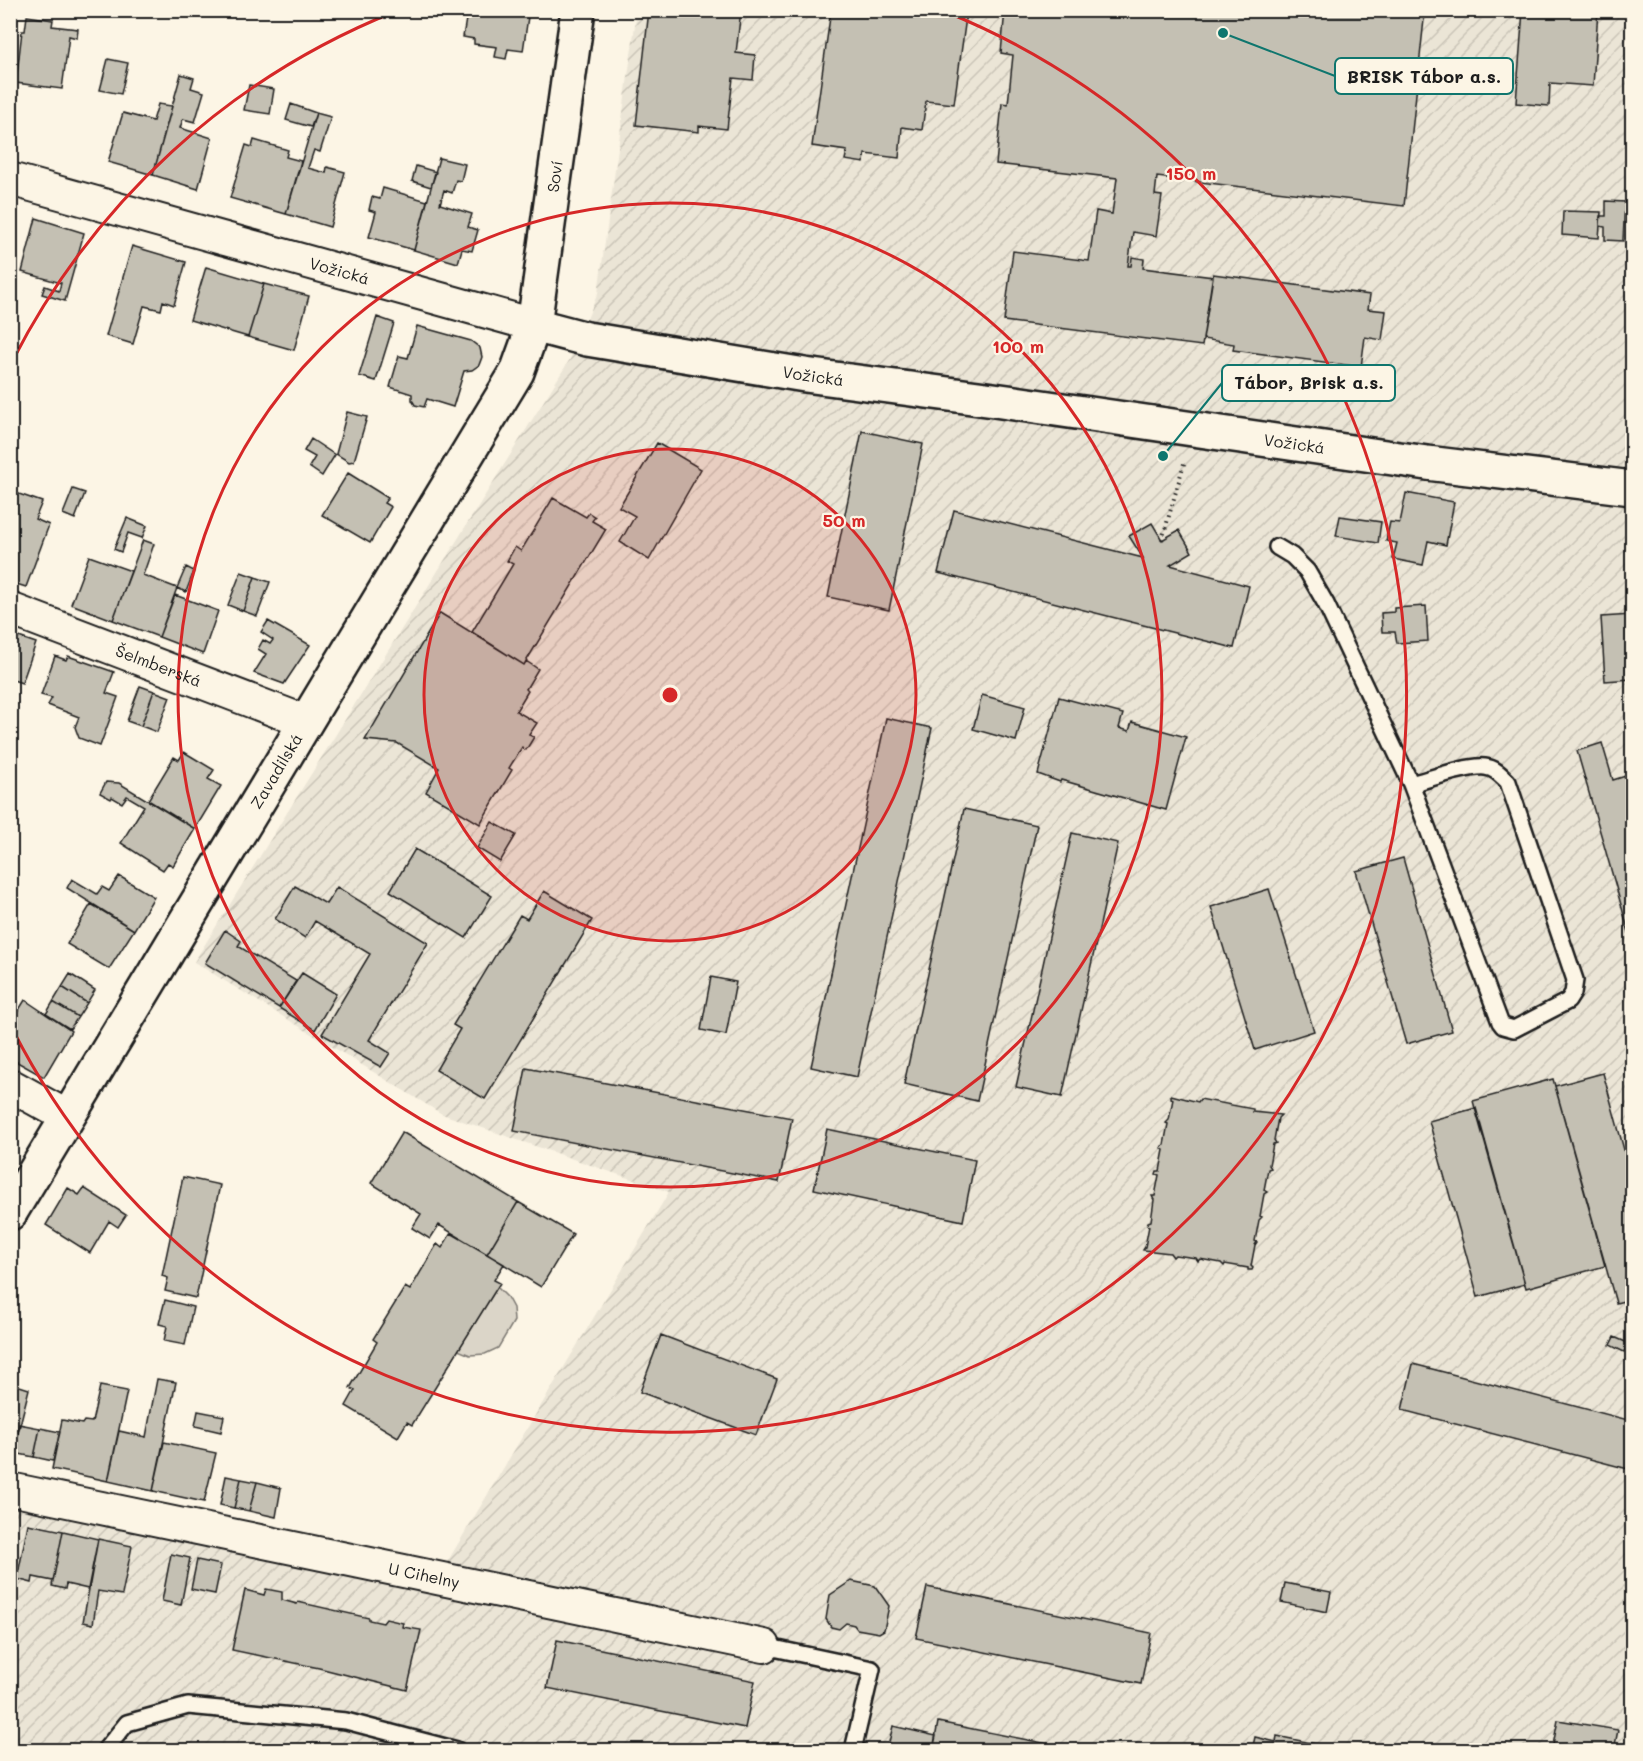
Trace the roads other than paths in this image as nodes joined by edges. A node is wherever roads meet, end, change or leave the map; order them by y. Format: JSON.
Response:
{"nodes":[{"id":1,"x":577,"y":20,"type":"edge"},
{"id":2,"x":10,"y":179,"type":"edge"},
{"id":3,"x":534,"y":325,"type":"junction"},
{"id":4,"x":1632,"y":488,"type":"edge"},
{"id":5,"x":1277,"y":547,"type":"dead end"},
{"id":6,"x":10,"y":609,"type":"edge"},
{"id":7,"x":306,"y":722,"type":"junction"},
{"id":8,"x":1411,"y":784,"type":"junction"},
{"id":9,"x":10,"y":1085,"type":"edge"},
{"id":10,"x":68,"y":1117,"type":"junction"},
{"id":11,"x":10,"y":1213,"type":"edge"},
{"id":12,"x":10,"y":1489,"type":"edge"},
{"id":13,"x":764,"y":1646,"type":"joint"},
{"id":14,"x":105,"y":1750,"type":"edge"},
{"id":15,"x":457,"y":1750,"type":"edge"},
{"id":16,"x":853,"y":1750,"type":"edge"}],
"edges":[{"from":1,"to":3,"type":"main road","name":"Soví"},
{"from":2,"to":3,"type":"street","name":"Vožická"},
{"from":3,"to":4,"type":"main road","name":"Vožická"},
{"from":3,"to":7,"type":"main road","name":"Zavadilská"},
{"from":5,"to":8,"type":"lane"},
{"from":6,"to":7,"type":"street","name":"Šelmberská"},
{"from":7,"to":10,"type":"main road","name":"Zavadilská"},
{"from":8,"to":8,"type":"lane"},
{"from":9,"to":10,"type":"street"},
{"from":10,"to":11,"type":"main road","name":"Zavadilská"},
{"from":12,"to":13,"type":"street","name":"U Cihelny"},
{"from":13,"to":16,"type":"lane","name":"U Cihelny"},
{"from":14,"to":15,"type":"lane"}]}
